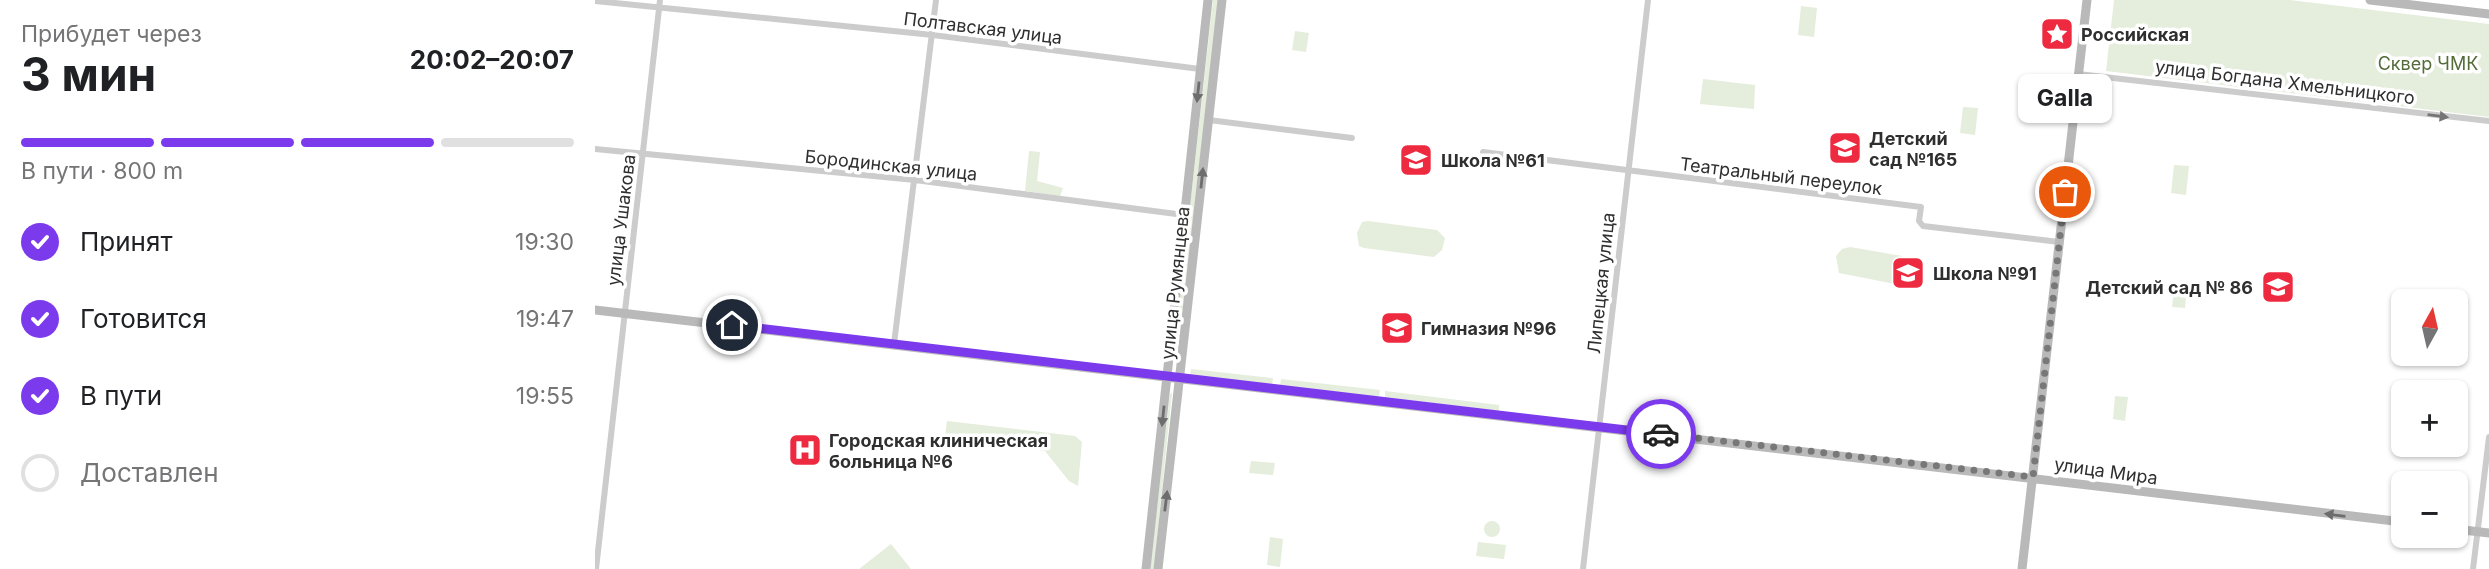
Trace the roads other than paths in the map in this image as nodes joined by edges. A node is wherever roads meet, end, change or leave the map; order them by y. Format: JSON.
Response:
{"nodes":[{"id":1,"x":936,"y":0,"type":"edge"},
{"id":2,"x":1208,"y":0,"type":"edge"},
{"id":3,"x":1222,"y":0,"type":"edge"},
{"id":4,"x":1648,"y":0,"type":"edge"},
{"id":5,"x":2087,"y":0,"type":"edge"},
{"id":6,"x":2370,"y":0,"type":"edge"},
{"id":7,"x":595,"y":1,"type":"edge"},
{"id":8,"x":659,"y":2,"type":"edge"},
{"id":9,"x":2489,"y":14,"type":"edge"},
{"id":10,"x":933,"y":35,"type":"junction"},
{"id":11,"x":1200,"y":69,"type":"junction"},
{"id":12,"x":2078,"y":74,"type":"junction"},
{"id":13,"x":1209,"y":121,"type":"junction"},
{"id":14,"x":2489,"y":121,"type":"edge"},
{"id":15,"x":1352,"y":138,"type":"dead end"},
{"id":16,"x":595,"y":149,"type":"edge"},
{"id":17,"x":643,"y":152,"type":"junction"},
{"id":18,"x":1483,"y":152,"type":"dead end"},
{"id":19,"x":1628,"y":172,"type":"junction"},
{"id":20,"x":915,"y":180,"type":"junction"},
{"id":21,"x":1184,"y":215,"type":"junction"},
{"id":22,"x":2059,"y":242,"type":"junction"},
{"id":23,"x":595,"y":310,"type":"edge"},
{"id":24,"x":624,"y":313,"type":"junction"},
{"id":25,"x":894,"y":344,"type":"junction"},
{"id":26,"x":1168,"y":376,"type":"junction"},
{"id":27,"x":1180,"y":377,"type":"junction"},
{"id":28,"x":1599,"y":426,"type":"junction"},
{"id":29,"x":2489,"y":437,"type":"edge"},
{"id":30,"x":2033,"y":477,"type":"junction"},
{"id":31,"x":2391,"y":522,"type":"edge"},
{"id":32,"x":2468,"y":530,"type":"edge"},
{"id":33,"x":2477,"y":531,"type":"junction"},
{"id":34,"x":2489,"y":533,"type":"edge"},
{"id":35,"x":596,"y":569,"type":"edge"},
{"id":36,"x":1146,"y":569,"type":"edge"},
{"id":37,"x":1158,"y":569,"type":"edge"},
{"id":38,"x":1583,"y":569,"type":"edge"},
{"id":39,"x":2022,"y":569,"type":"edge"},
{"id":40,"x":2473,"y":569,"type":"edge"}],
"edges":[{"from":1,"to":10,"type":"street"},
{"from":2,"to":11,"type":"main road","name":"улица Румянцева"},
{"from":3,"to":13,"type":"main road","name":"улица Румянцева"},
{"from":4,"to":19,"type":"street","name":"Липецкая улица"},
{"from":5,"to":12,"type":"main road"},
{"from":6,"to":9,"type":"main road"},
{"from":7,"to":8,"type":"street","name":"Полтавская улица"},
{"from":8,"to":10,"type":"street","name":"Полтавская улица"},
{"from":8,"to":17,"type":"street","name":"улица Ушакова"},
{"from":10,"to":11,"type":"street","name":"Полтавская улица"},
{"from":10,"to":20,"type":"street"},
{"from":11,"to":21,"type":"main road","name":"улица Румянцева","one_way":true},
{"from":12,"to":14,"type":"street","name":"улица Богдана Хмельницкого","one_way":true},
{"from":12,"to":22,"type":"main road"},
{"from":13,"to":15,"type":"street"},
{"from":27,"to":13,"type":"main road","name":"улица Румянцева","one_way":true},
{"from":16,"to":17,"type":"street","name":"Бородинская улица"},
{"from":17,"to":20,"type":"street","name":"Бородинская улица"},
{"from":17,"to":24,"type":"street","name":"улица Ушакова"},
{"from":18,"to":19,"type":"street","name":"Театральный переулок"},
{"from":19,"to":22,"type":"street","name":"Театральный переулок"},
{"from":19,"to":28,"type":"street","name":"Липецкая улица"},
{"from":20,"to":21,"type":"street","name":"Бородинская улица"},
{"from":20,"to":25,"type":"street"},
{"from":21,"to":26,"type":"main road","name":"улица Румянцева"},
{"from":22,"to":30,"type":"main road"},
{"from":23,"to":24,"type":"main road","name":"улица Мира"},
{"from":24,"to":25,"type":"main road","name":"улица Мира"},
{"from":24,"to":35,"type":"street","name":"улица Ушакова"},
{"from":25,"to":26,"type":"main road","name":"улица Мира"},
{"from":26,"to":27,"type":"main road","name":"улица Мира"},
{"from":26,"to":36,"type":"main road","name":"улица Румянцева","one_way":true},
{"from":27,"to":28,"type":"main road","name":"улица Мира"},
{"from":37,"to":27,"type":"main road","name":"улица Румянцева","one_way":true},
{"from":28,"to":30,"type":"main road","name":"улица Мира"},
{"from":28,"to":38,"type":"street","name":"Липецкая улица"},
{"from":29,"to":33,"type":"street"},
{"from":31,"to":30,"type":"main road","name":"улица Мира","one_way":true},
{"from":30,"to":39,"type":"main road"},
{"from":32,"to":33,"type":"main road"},
{"from":33,"to":34,"type":"main road"},
{"from":33,"to":40,"type":"street"}]}
